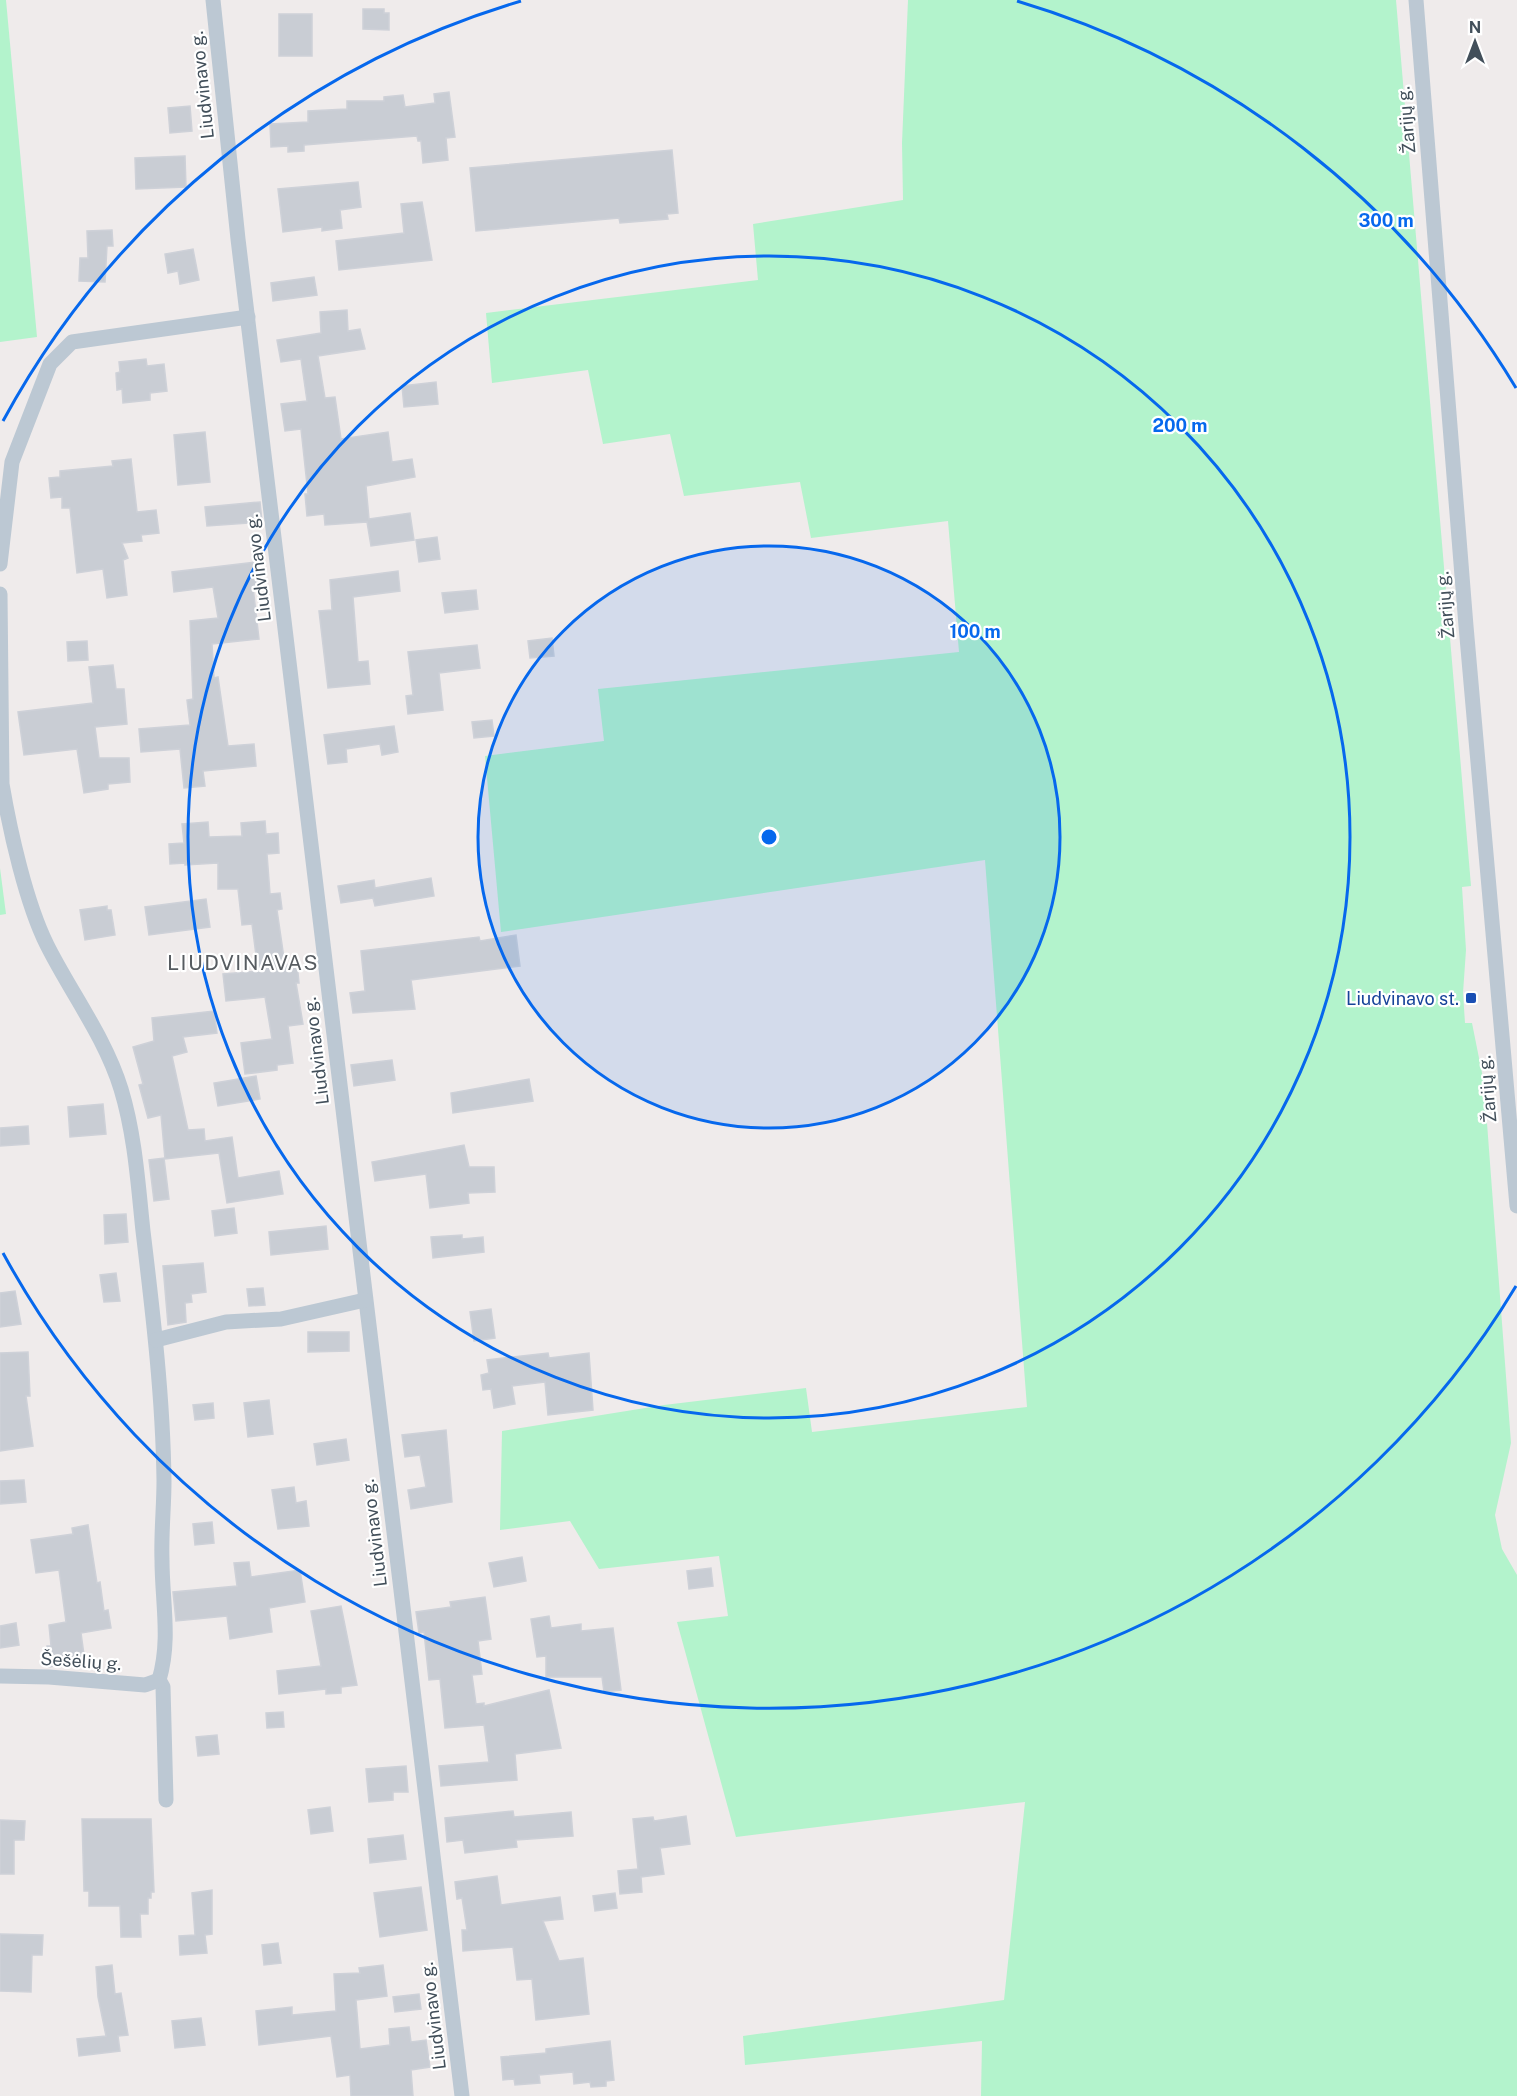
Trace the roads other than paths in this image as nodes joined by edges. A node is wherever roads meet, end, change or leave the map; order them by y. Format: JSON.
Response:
{"nodes":[{"id":1,"x":213,"y":0,"type":"edge"},
{"id":2,"x":1416,"y":0,"type":"edge"},
{"id":3,"x":248,"y":317,"type":"junction"},
{"id":4,"x":0,"y":564,"type":"edge"},
{"id":5,"x":0,"y":594,"type":"edge"},
{"id":6,"x":1517,"y":1206,"type":"edge"},
{"id":7,"x":366,"y":1300,"type":"junction"},
{"id":8,"x":156,"y":1340,"type":"junction"},
{"id":9,"x":0,"y":1676,"type":"edge"},
{"id":10,"x":159,"y":1680,"type":"junction"},
{"id":11,"x":166,"y":1800,"type":"dead end"},
{"id":12,"x":462,"y":2096,"type":"edge"}],
"edges":[{"from":1,"to":3,"type":"street","name":"Liudvinavo g."},
{"from":2,"to":6,"type":"street","name":"Žarijų g."},
{"from":3,"to":4,"type":"street"},
{"from":3,"to":7,"type":"street","name":"Liudvinavo g."},
{"from":5,"to":8,"type":"street"},
{"from":7,"to":8,"type":"street"},
{"from":7,"to":12,"type":"street","name":"Liudvinavo g."},
{"from":8,"to":10,"type":"street"},
{"from":9,"to":10,"type":"street","name":"Šešėlių g."},
{"from":10,"to":11,"type":"street"}]}
